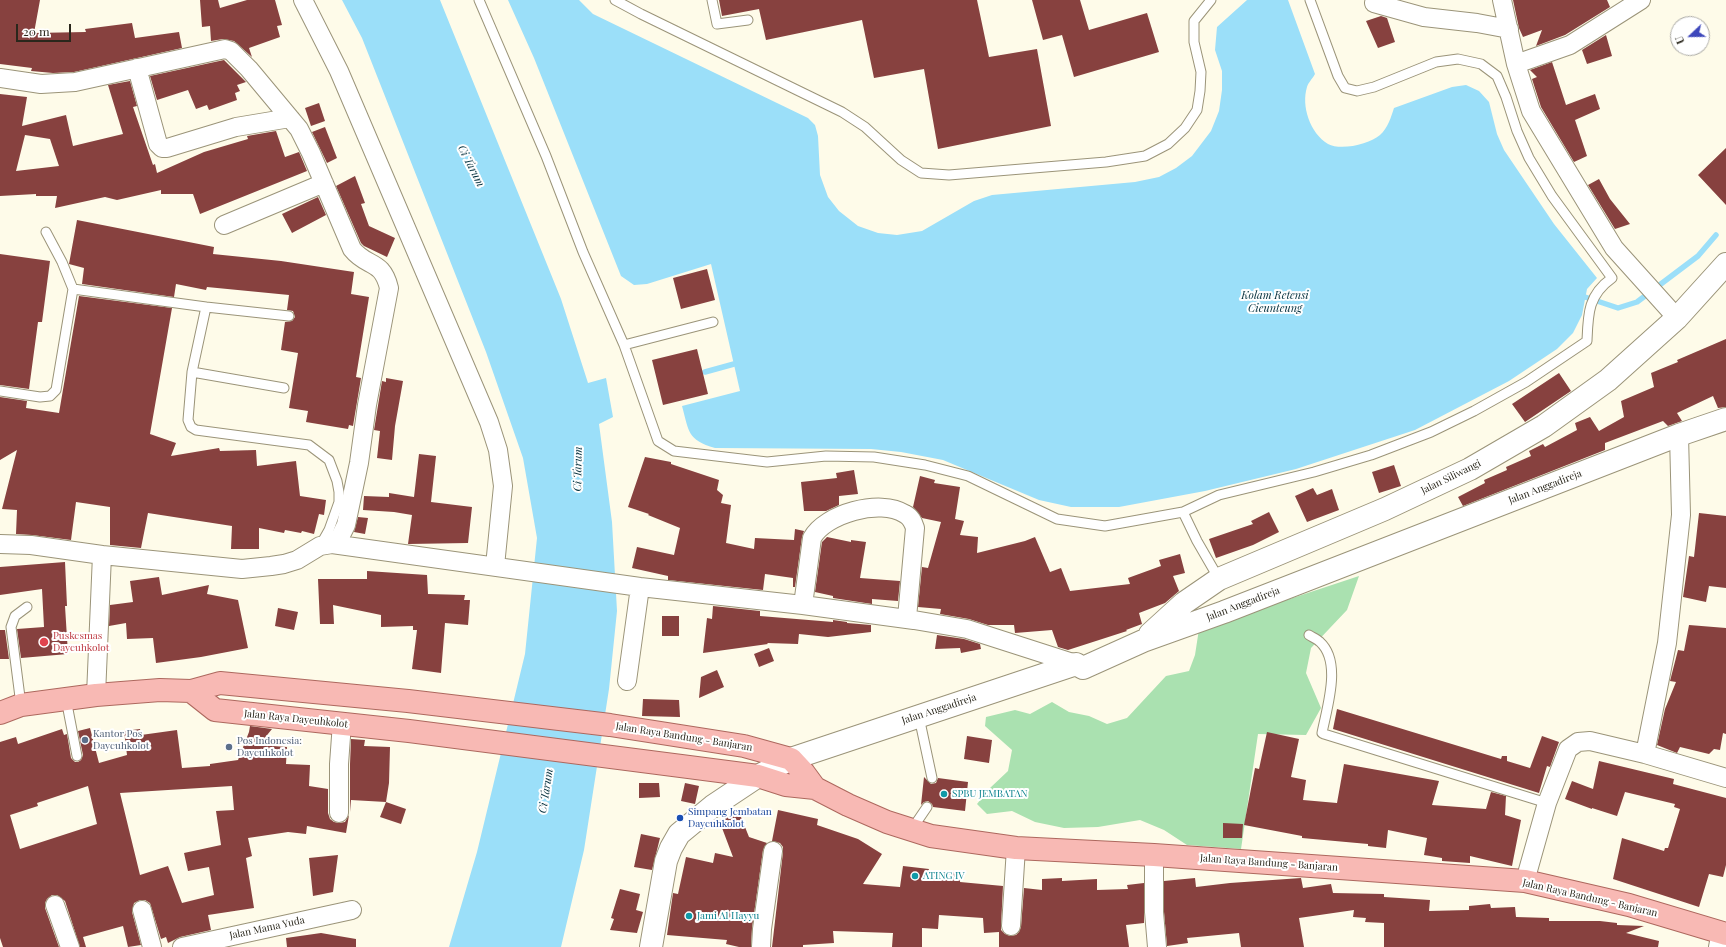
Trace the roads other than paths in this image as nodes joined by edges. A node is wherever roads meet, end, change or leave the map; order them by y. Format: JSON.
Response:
{"nodes":[{"id":1,"x":303,"y":0,"type":"edge"},
{"id":2,"x":479,"y":0,"type":"edge"},
{"id":3,"x":615,"y":0,"type":"edge"},
{"id":4,"x":712,"y":0,"type":"edge"},
{"id":5,"x":1211,"y":0,"type":"edge"},
{"id":6,"x":1310,"y":0,"type":"edge"},
{"id":7,"x":1502,"y":0,"type":"edge"},
{"id":8,"x":1641,"y":0,"type":"edge"},
{"id":9,"x":1374,"y":2,"type":"dead end"},
{"id":10,"x":748,"y":20,"type":"dead end"},
{"id":11,"x":1509,"y":29,"type":"junction"},
{"id":12,"x":1516,"y":64,"type":"junction"},
{"id":13,"x":137,"y":68,"type":"junction"},
{"id":14,"x":0,"y":78,"type":"edge"},
{"id":15,"x":290,"y":118,"type":"junction"},
{"id":16,"x":324,"y":183,"type":"junction"},
{"id":17,"x":224,"y":225,"type":"dead end"},
{"id":18,"x":46,"y":232,"type":"dead end"},
{"id":19,"x":1726,"y":264,"type":"edge"},
{"id":20,"x":73,"y":289,"type":"junction"},
{"id":21,"x":206,"y":307,"type":"junction"},
{"id":22,"x":289,"y":316,"type":"dead end"},
{"id":23,"x":1677,"y":318,"type":"junction"},
{"id":24,"x":713,"y":322,"type":"dead end"},
{"id":25,"x":624,"y":345,"type":"junction"},
{"id":26,"x":192,"y":372,"type":"junction"},
{"id":27,"x":284,"y":388,"type":"dead end"},
{"id":28,"x":0,"y":391,"type":"edge"},
{"id":29,"x":1726,"y":419,"type":"edge"},
{"id":30,"x":1680,"y":435,"type":"junction"},
{"id":31,"x":1183,"y":512,"type":"junction"},
{"id":32,"x":0,"y":544,"type":"edge"},
{"id":33,"x":326,"y":545,"type":"junction"},
{"id":34,"x":102,"y":555,"type":"junction"},
{"id":35,"x":504,"y":568,"type":"junction"},
{"id":36,"x":1219,"y":579,"type":"junction"},
{"id":37,"x":640,"y":587,"type":"junction"},
{"id":38,"x":803,"y":605,"type":"junction"},
{"id":39,"x":27,"y":607,"type":"dead end"},
{"id":40,"x":907,"y":618,"type":"junction"},
{"id":41,"x":1309,"y":635,"type":"dead end"},
{"id":42,"x":1143,"y":641,"type":"junction"},
{"id":43,"x":1076,"y":664,"type":"junction"},
{"id":44,"x":627,"y":681,"type":"dead end"},
{"id":45,"x":191,"y":690,"type":"junction"},
{"id":46,"x":96,"y":695,"type":"junction"},
{"id":47,"x":66,"y":699,"type":"junction"},
{"id":48,"x":21,"y":706,"type":"junction"},
{"id":49,"x":0,"y":712,"type":"edge"},
{"id":50,"x":918,"y":716,"type":"junction"},
{"id":51,"x":342,"y":724,"type":"junction"},
{"id":52,"x":1645,"y":754,"type":"junction"},
{"id":53,"x":77,"y":756,"type":"dead end"},
{"id":54,"x":603,"y":756,"type":"joint"},
{"id":55,"x":791,"y":760,"type":"junction"},
{"id":56,"x":758,"y":776,"type":"junction"},
{"id":57,"x":932,"y":778,"type":"dead end"},
{"id":58,"x":1726,"y":778,"type":"edge"},
{"id":59,"x":815,"y":788,"type":"junction"},
{"id":60,"x":1547,"y":803,"type":"junction"},
{"id":61,"x":928,"y":807,"type":"dead end"},
{"id":62,"x":339,"y":813,"type":"dead end"},
{"id":63,"x":911,"y":831,"type":"junction"},
{"id":64,"x":1016,"y":848,"type":"junction"},
{"id":65,"x":773,"y":851,"type":"dead end"},
{"id":66,"x":1154,"y":855,"type":"junction"},
{"id":67,"x":1525,"y":882,"type":"junction"},
{"id":68,"x":55,"y":905,"type":"dead end"},
{"id":69,"x":142,"y":910,"type":"dead end"},
{"id":70,"x":352,"y":910,"type":"dead end"},
{"id":71,"x":1011,"y":926,"type":"dead end"},
{"id":72,"x":1722,"y":938,"type":"edge"},
{"id":73,"x":70,"y":947,"type":"edge"},
{"id":74,"x":152,"y":947,"type":"edge"},
{"id":75,"x":182,"y":947,"type":"edge"},
{"id":76,"x":651,"y":947,"type":"edge"},
{"id":77,"x":761,"y":947,"type":"edge"},
{"id":78,"x":1157,"y":947,"type":"edge"}],
"edges":[{"from":1,"to":35,"type":"street"},
{"from":2,"to":25,"type":"lane"},
{"from":3,"to":5,"type":"lane"},
{"from":4,"to":10,"type":"lane"},
{"from":6,"to":31,"type":"lane"},
{"from":7,"to":11,"type":"street"},
{"from":8,"to":12,"type":"street"},
{"from":9,"to":11,"type":"street"},
{"from":11,"to":12,"type":"street"},
{"from":12,"to":23,"type":"street"},
{"from":13,"to":14,"type":"street"},
{"from":13,"to":15,"type":"street"},
{"from":13,"to":15,"type":"street"},
{"from":15,"to":16,"type":"street"},
{"from":16,"to":17,"type":"street"},
{"from":16,"to":33,"type":"street"},
{"from":18,"to":20,"type":"lane"},
{"from":19,"to":23,"type":"main road","name":"Jalan Siliwangi"},
{"from":20,"to":21,"type":"lane"},
{"from":20,"to":28,"type":"lane"},
{"from":21,"to":22,"type":"lane"},
{"from":21,"to":26,"type":"lane"},
{"from":23,"to":36,"type":"main road","name":"Jalan Siliwangi"},
{"from":24,"to":25,"type":"lane"},
{"from":25,"to":31,"type":"lane"},
{"from":26,"to":27,"type":"lane"},
{"from":26,"to":33,"type":"lane"},
{"from":29,"to":30,"type":"main road","name":"Jalan Anggadireja"},
{"from":30,"to":42,"type":"main road","name":"Jalan Anggadireja"},
{"from":30,"to":52,"type":"street"},
{"from":31,"to":36,"type":"lane"},
{"from":32,"to":34,"type":"street"},
{"from":33,"to":34,"type":"street"},
{"from":33,"to":35,"type":"street"},
{"from":34,"to":46,"type":"street"},
{"from":35,"to":37,"type":"street"},
{"from":36,"to":42,"type":"main road","name":"Jalan Siliwangi"},
{"from":37,"to":38,"type":"street"},
{"from":37,"to":44,"type":"street"},
{"from":38,"to":40,"type":"street"},
{"from":38,"to":40,"type":"street"},
{"from":39,"to":48,"type":"lane"},
{"from":40,"to":43,"type":"street"},
{"from":41,"to":60,"type":"lane"},
{"from":42,"to":43,"type":"main road","name":"Jalan Anggadireja"},
{"from":43,"to":50,"type":"main road","name":"Jalan Anggadireja"},
{"from":45,"to":46,"type":"main road"},
{"from":45,"to":51,"type":"main road","name":"Jalan Raya Dayeuhkolot"},
{"from":45,"to":55,"type":"main road","name":"Jalan Raya Bandung - Banjaran"},
{"from":46,"to":47,"type":"main road"},
{"from":47,"to":48,"type":"main road"},
{"from":47,"to":53,"type":"lane"},
{"from":48,"to":49,"type":"main road"},
{"from":50,"to":55,"type":"main road","name":"Jalan Anggadireja"},
{"from":50,"to":57,"type":"lane"},
{"from":51,"to":54,"type":"main road","name":"Jalan Raya Dayeuhkolot"},
{"from":51,"to":62,"type":"street"},
{"from":52,"to":58,"type":"street"},
{"from":52,"to":60,"type":"street"},
{"from":54,"to":56,"type":"main road","name":"Jalan Raya Bandung - Banjaran"},
{"from":55,"to":56,"type":"main road","name":"Jalan Anggadireja"},
{"from":55,"to":59,"type":"main road","name":"Jalan Raya Bandung - Banjaran"},
{"from":56,"to":59,"type":"main road","name":"Jalan Raya Bandung - Banjaran"},
{"from":56,"to":76,"type":"main road","name":"Jalan Anggadireja"},
{"from":59,"to":63,"type":"main road","name":"Jalan Raya Bandung - Banjaran"},
{"from":60,"to":67,"type":"street"},
{"from":61,"to":63,"type":"lane"},
{"from":63,"to":64,"type":"main road","name":"Jalan Raya Bandung - Banjaran"},
{"from":64,"to":66,"type":"main road","name":"Jalan Raya Bandung - Banjaran"},
{"from":64,"to":71,"type":"street"},
{"from":65,"to":77,"type":"street"},
{"from":66,"to":67,"type":"main road","name":"Jalan Raya Bandung - Banjaran"},
{"from":66,"to":78,"type":"street"},
{"from":67,"to":72,"type":"main road","name":"Jalan Raya Bandung - Banjaran"},
{"from":68,"to":73,"type":"street"},
{"from":69,"to":74,"type":"street"},
{"from":70,"to":75,"type":"street","name":"Jalan Mama Yuda"}]}
